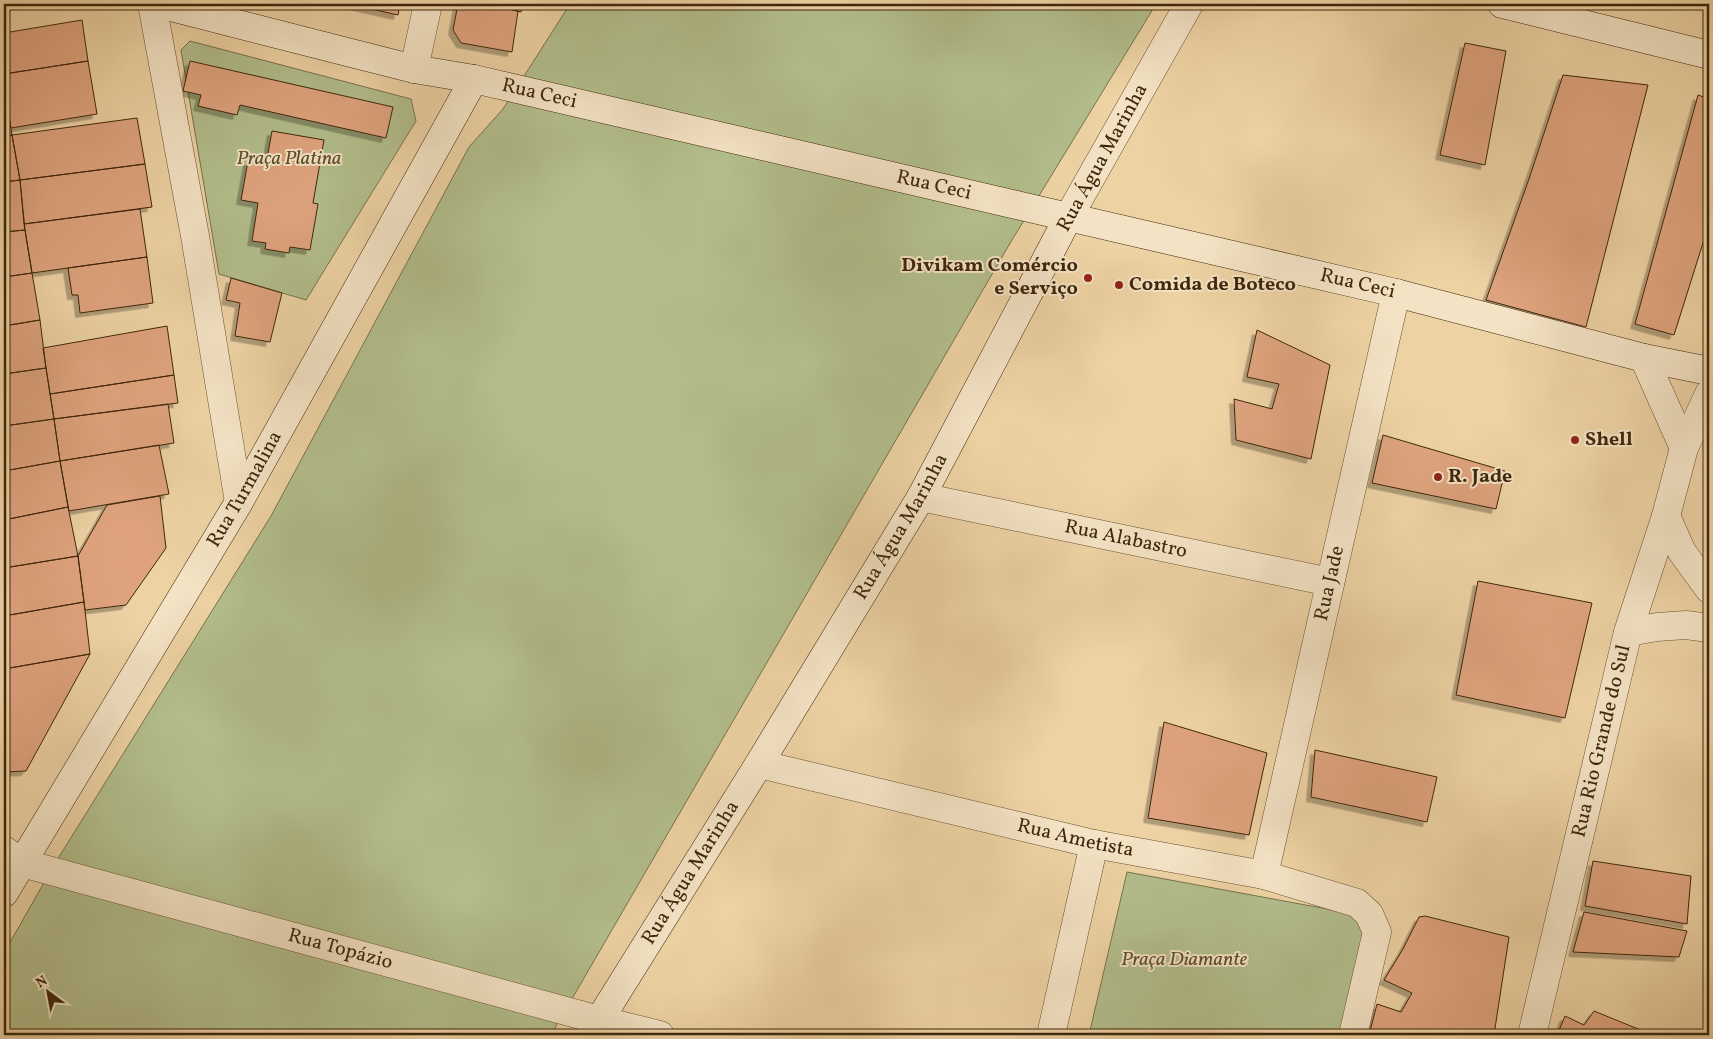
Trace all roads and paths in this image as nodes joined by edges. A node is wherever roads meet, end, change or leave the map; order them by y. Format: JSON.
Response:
{"nodes":[{"id":1,"x":152,"y":4,"type":"edge"},
{"id":2,"x":159,"y":4,"type":"edge"},
{"id":3,"x":428,"y":4,"type":"edge"},
{"id":4,"x":1189,"y":4,"type":"edge"},
{"id":5,"x":1502,"y":4,"type":"edge"},
{"id":6,"x":1707,"y":50,"type":"edge"},
{"id":7,"x":414,"y":69,"type":"junction"},
{"id":8,"x":474,"y":79,"type":"junction"},
{"id":9,"x":1068,"y":218,"type":"junction"},
{"id":10,"x":1396,"y":293,"type":"junction"},
{"id":11,"x":1644,"y":358,"type":"junction"},
{"id":12,"x":1709,"y":371,"type":"edge"},
{"id":13,"x":1709,"y":394,"type":"edge"},
{"id":14,"x":1684,"y":448,"type":"junction"},
{"id":15,"x":921,"y":497,"type":"junction"},
{"id":16,"x":239,"y":502,"type":"junction"},
{"id":17,"x":1666,"y":516,"type":"junction"},
{"id":18,"x":1330,"y":582,"type":"junction"},
{"id":19,"x":1709,"y":589,"type":"edge"},
{"id":20,"x":1709,"y":628,"type":"edge"},
{"id":21,"x":1628,"y":632,"type":"junction"},
{"id":22,"x":758,"y":764,"type":"junction"},
{"id":23,"x":1094,"y":844,"type":"junction"},
{"id":24,"x":13,"y":857,"type":"edge"},
{"id":25,"x":1264,"y":875,"type":"junction"},
{"id":26,"x":4,"y":893,"type":"edge"},
{"id":27,"x":594,"y":1028,"type":"edge"},
{"id":28,"x":660,"y":1035,"type":"edge"},
{"id":29,"x":1051,"y":1035,"type":"edge"},
{"id":30,"x":1353,"y":1035,"type":"edge"},
{"id":31,"x":1532,"y":1035,"type":"edge"}],
"edges":[{"from":1,"to":16,"type":"street"},
{"from":2,"to":7,"type":"street","name":"Rua Ceci"},
{"from":3,"to":7,"type":"street"},
{"from":4,"to":9,"type":"street","name":"Rua Água Marinha"},
{"from":5,"to":6,"type":"street"},
{"from":7,"to":8,"type":"street","name":"Rua Ceci"},
{"from":8,"to":9,"type":"street","name":"Rua Ceci"},
{"from":8,"to":16,"type":"street","name":"Rua Turmalina"},
{"from":9,"to":10,"type":"street","name":"Rua Ceci"},
{"from":9,"to":15,"type":"street","name":"Rua Água Marinha"},
{"from":10,"to":11,"type":"street","name":"Rua Ceci"},
{"from":10,"to":18,"type":"street","name":"Rua Jade"},
{"from":11,"to":12,"type":"street","name":"Rua Ceci"},
{"from":11,"to":14,"type":"street"},
{"from":13,"to":14,"type":"street","name":"Rua Rio Grande do Sul"},
{"from":14,"to":17,"type":"street","name":"Rua Rio Grande do Sul"},
{"from":15,"to":18,"type":"street","name":"Rua Alabastro"},
{"from":15,"to":22,"type":"street","name":"Rua Água Marinha"},
{"from":16,"to":24,"type":"street","name":"Rua Turmalina"},
{"from":17,"to":19,"type":"street"},
{"from":17,"to":21,"type":"street","name":"Rua Rio Grande do Sul"},
{"from":18,"to":25,"type":"street","name":"Rua Jade"},
{"from":20,"to":21,"type":"street"},
{"from":21,"to":31,"type":"street","name":"Rua Rio Grande do Sul"},
{"from":22,"to":23,"type":"street","name":"Rua Ametista"},
{"from":22,"to":27,"type":"street","name":"Rua Água Marinha"},
{"from":23,"to":25,"type":"street","name":"Rua Ametista"},
{"from":23,"to":29,"type":"street"},
{"from":24,"to":26,"type":"street","name":"Rua Turmalina"},
{"from":24,"to":27,"type":"street","name":"Rua Topázio"},
{"from":25,"to":30,"type":"street","name":"Rua Ametista"},
{"from":27,"to":28,"type":"street","name":"Rua Topázio"}]}
